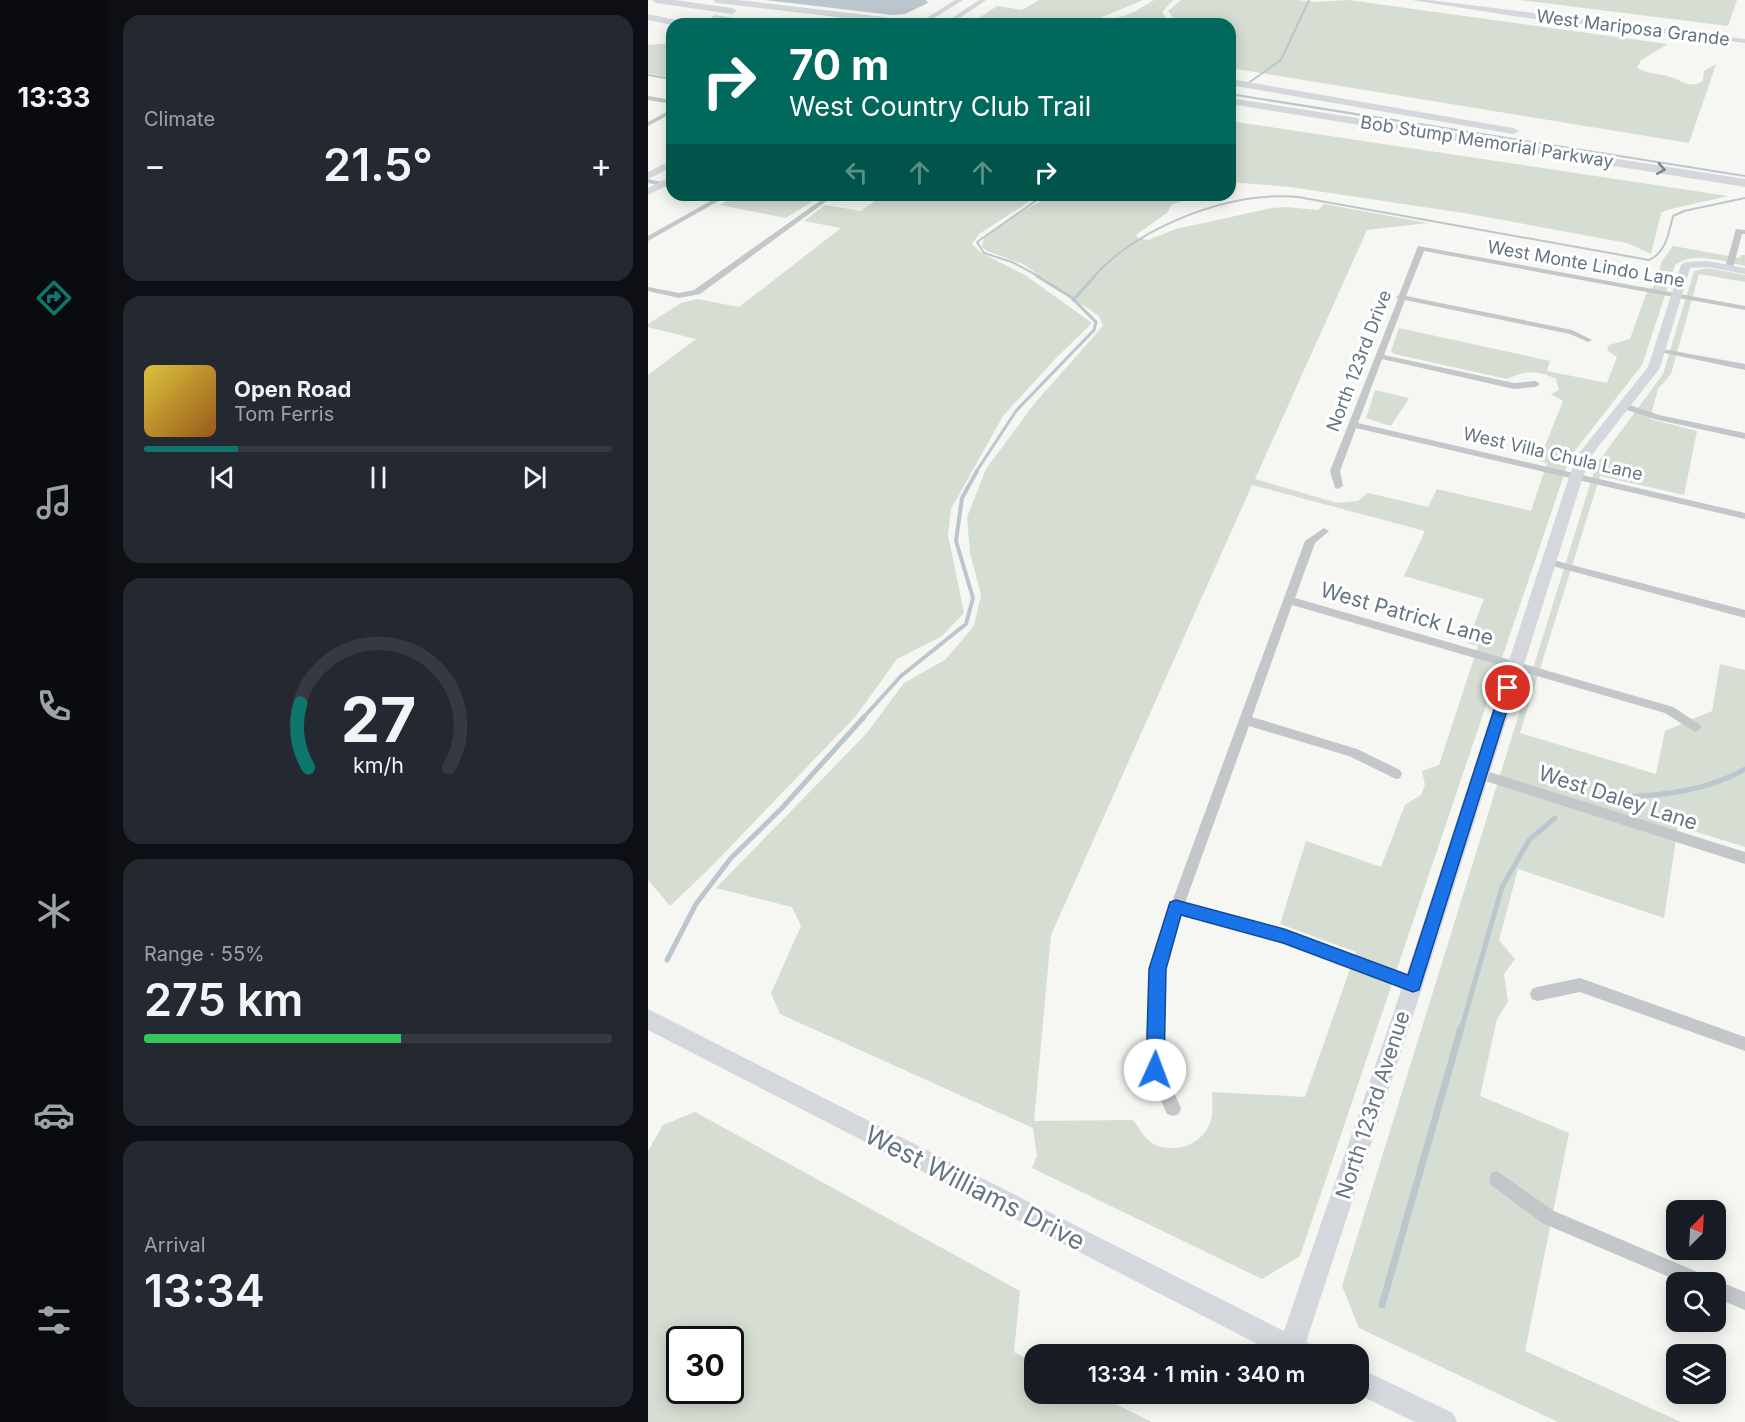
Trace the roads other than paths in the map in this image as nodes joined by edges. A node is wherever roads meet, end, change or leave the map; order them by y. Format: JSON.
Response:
{"nodes":[{"id":1,"x":656,"y":0,"type":"edge"},
{"id":2,"x":717,"y":0,"type":"edge"},
{"id":3,"x":960,"y":0,"type":"edge"},
{"id":4,"x":983,"y":0,"type":"edge"},
{"id":5,"x":1415,"y":0,"type":"edge"},
{"id":6,"x":648,"y":6,"type":"edge"},
{"id":7,"x":648,"y":17,"type":"edge"},
{"id":8,"x":770,"y":17,"type":"dead end"},
{"id":9,"x":718,"y":18,"type":"edge"},
{"id":10,"x":868,"y":18,"type":"edge"},
{"id":11,"x":929,"y":18,"type":"edge"},
{"id":12,"x":955,"y":18,"type":"edge"},
{"id":13,"x":666,"y":21,"type":"edge"},
{"id":14,"x":1745,"y":41,"type":"edge"},
{"id":15,"x":1236,"y":85,"type":"edge"},
{"id":16,"x":648,"y":98,"type":"edge"},
{"id":17,"x":666,"y":101,"type":"edge"},
{"id":18,"x":1236,"y":102,"type":"edge"},
{"id":19,"x":1236,"y":107,"type":"edge"},
{"id":20,"x":666,"y":114,"type":"edge"},
{"id":21,"x":648,"y":124,"type":"edge"},
{"id":22,"x":1526,"y":134,"type":"dead end"},
{"id":23,"x":1635,"y":165,"type":"junction"},
{"id":24,"x":666,"y":166,"type":"edge"},
{"id":25,"x":648,"y":176,"type":"edge"},
{"id":26,"x":648,"y":181,"type":"edge"},
{"id":27,"x":1742,"y":182,"type":"edge"},
{"id":28,"x":666,"y":185,"type":"edge"},
{"id":29,"x":666,"y":185,"type":"edge"},
{"id":30,"x":648,"y":192,"type":"edge"},
{"id":31,"x":715,"y":201,"type":"edge"},
{"id":32,"x":824,"y":201,"type":"edge"},
{"id":33,"x":1742,"y":232,"type":"edge"},
{"id":34,"x":648,"y":239,"type":"edge"},
{"id":35,"x":1421,"y":248,"type":"joint"},
{"id":36,"x":1729,"y":268,"type":"junction"},
{"id":37,"x":1745,"y":271,"type":"edge"},
{"id":38,"x":648,"y":289,"type":"edge"},
{"id":39,"x":1676,"y":295,"type":"junction"},
{"id":40,"x":1400,"y":297,"type":"junction"},
{"id":41,"x":1745,"y":308,"type":"edge"},
{"id":42,"x":1588,"y":340,"type":"dead end"},
{"id":43,"x":1660,"y":350,"type":"junction"},
{"id":44,"x":1378,"y":356,"type":"junction"},
{"id":45,"x":1745,"y":367,"type":"edge"},
{"id":46,"x":1536,"y":384,"type":"dead end"},
{"id":47,"x":1624,"y":406,"type":"junction"},
{"id":48,"x":1353,"y":424,"type":"junction"},
{"id":49,"x":1745,"y":436,"type":"edge"},
{"id":50,"x":1576,"y":477,"type":"junction"},
{"id":51,"x":1338,"y":486,"type":"dead end"},
{"id":52,"x":1745,"y":516,"type":"edge"},
{"id":53,"x":1324,"y":531,"type":"dead end"},
{"id":54,"x":1549,"y":562,"type":"junction"},
{"id":55,"x":1288,"y":600,"type":"junction"},
{"id":56,"x":1745,"y":614,"type":"edge"},
{"id":57,"x":1515,"y":666,"type":"junction"},
{"id":58,"x":1245,"y":720,"type":"junction"},
{"id":59,"x":1695,"y":727,"type":"dead end"},
{"id":60,"x":1396,"y":774,"type":"dead end"},
{"id":61,"x":1480,"y":774,"type":"junction"},
{"id":62,"x":1745,"y":858,"type":"edge"},
{"id":63,"x":1176,"y":906,"type":"junction"},
{"id":64,"x":1413,"y":985,"type":"junction"},
{"id":65,"x":1537,"y":994,"type":"dead end"},
{"id":66,"x":648,"y":1019,"type":"edge"},
{"id":67,"x":1745,"y":1044,"type":"edge"},
{"id":68,"x":1173,"y":1108,"type":"dead end"},
{"id":69,"x":1497,"y":1179,"type":"dead end"},
{"id":70,"x":1677,"y":1272,"type":"edge"},
{"id":71,"x":1726,"y":1293,"type":"edge"},
{"id":72,"x":1745,"y":1301,"type":"edge"},
{"id":73,"x":1281,"y":1344,"type":"edge"},
{"id":74,"x":1300,"y":1344,"type":"edge"},
{"id":75,"x":1369,"y":1387,"type":"edge"},
{"id":76,"x":1443,"y":1422,"type":"edge"}],
"edges":[{"from":1,"to":8,"type":"highway"},
{"from":2,"to":10,"type":"highway"},
{"from":3,"to":11,"type":"main road"},
{"from":4,"to":12,"type":"main road"},
{"from":5,"to":14,"type":"main road","name":"West Mariposa Grande"},
{"from":6,"to":9,"type":"highway"},
{"from":7,"to":13,"type":"highway"},
{"from":15,"to":22,"type":"highway","name":"Bob Stump Memorial Parkway"},
{"from":16,"to":17,"type":"street"},
{"from":18,"to":23,"type":"highway","name":"Bob Stump Memorial Parkway"},
{"from":19,"to":23,"type":"highway"},
{"from":20,"to":21,"type":"street"},
{"from":23,"to":27,"type":"highway","name":"Bob Stump Memorial Parkway","one_way":true},
{"from":24,"to":25,"type":"main road"},
{"from":26,"to":28,"type":"street"},
{"from":29,"to":30,"type":"main road"},
{"from":31,"to":34,"type":"street"},
{"from":32,"to":38,"type":"street"},
{"from":33,"to":36,"type":"street"},
{"from":35,"to":39,"type":"street","name":"West Monte Lindo Lane"},
{"from":35,"to":40,"type":"street","name":"North 123rd Drive"},
{"from":36,"to":37,"type":"main road"},
{"from":36,"to":39,"type":"main road","name":"North 123rd Avenue"},
{"from":39,"to":41,"type":"street","name":"West Monte Lindo Lane"},
{"from":39,"to":43,"type":"main road","name":"North 123rd Avenue"},
{"from":40,"to":42,"type":"street"},
{"from":40,"to":44,"type":"street","name":"North 123rd Drive"},
{"from":43,"to":45,"type":"street"},
{"from":43,"to":47,"type":"main road","name":"North 123rd Avenue"},
{"from":44,"to":46,"type":"street"},
{"from":44,"to":48,"type":"street","name":"North 123rd Drive"},
{"from":47,"to":49,"type":"street"},
{"from":47,"to":50,"type":"main road","name":"North 123rd Avenue"},
{"from":48,"to":50,"type":"street","name":"West Villa Chula Lane"},
{"from":48,"to":51,"type":"street","name":"North 123rd Drive"},
{"from":50,"to":52,"type":"street","name":"West Villa Chula Lane"},
{"from":50,"to":54,"type":"main road","name":"North 123rd Avenue"},
{"from":53,"to":55,"type":"street"},
{"from":54,"to":56,"type":"street"},
{"from":54,"to":57,"type":"main road","name":"North 123rd Avenue"},
{"from":55,"to":57,"type":"street","name":"West Patrick Lane"},
{"from":55,"to":58,"type":"street"},
{"from":57,"to":59,"type":"street","name":"West Patrick Lane"},
{"from":57,"to":61,"type":"main road","name":"North 123rd Avenue"},
{"from":58,"to":60,"type":"street"},
{"from":58,"to":63,"type":"street"},
{"from":61,"to":62,"type":"street","name":"West Daley Lane"},
{"from":61,"to":64,"type":"main road","name":"North 123rd Avenue"},
{"from":63,"to":64,"type":"street"},
{"from":63,"to":68,"type":"street"},
{"from":64,"to":74,"type":"main road","name":"North 123rd Avenue"},
{"from":65,"to":67,"type":"street"},
{"from":66,"to":73,"type":"main road","name":"West Williams Drive"},
{"from":69,"to":70,"type":"street"},
{"from":71,"to":72,"type":"street"},
{"from":75,"to":76,"type":"main road"}]}
